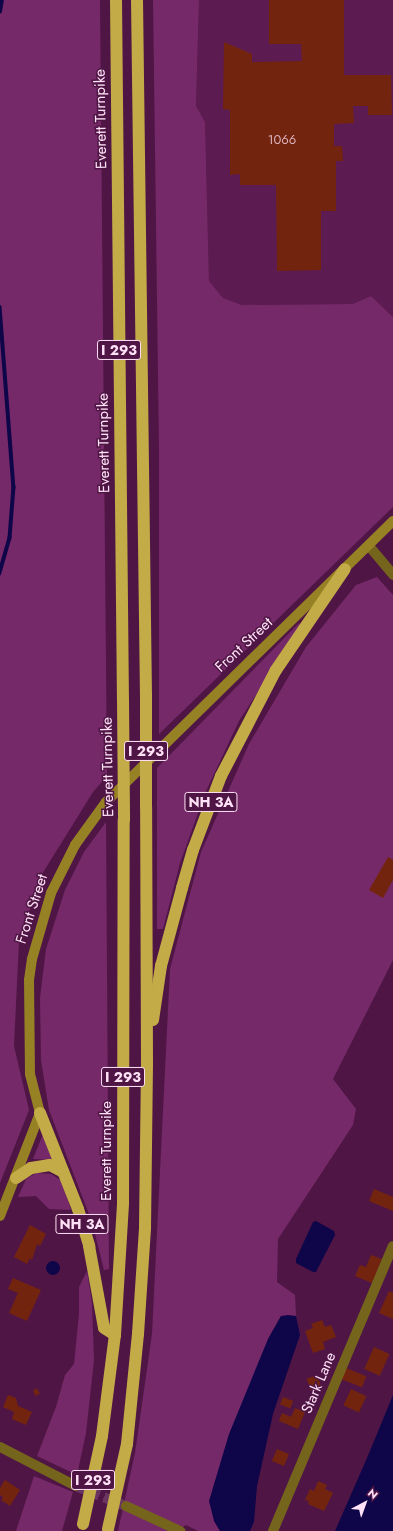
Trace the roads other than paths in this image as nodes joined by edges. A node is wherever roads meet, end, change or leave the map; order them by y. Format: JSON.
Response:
{"nodes":[{"id":1,"x":116,"y":0,"type":"edge"},
{"id":2,"x":136,"y":0,"type":"edge"},
{"id":3,"x":393,"y":521,"type":"edge"},
{"id":4,"x":369,"y":546,"type":"junction"},
{"id":5,"x":345,"y":569,"type":"junction"},
{"id":6,"x":393,"y":575,"type":"edge"},
{"id":7,"x":147,"y":1063,"type":"junction"},
{"id":8,"x":40,"y":1113,"type":"junction"},
{"id":9,"x":63,"y":1172,"type":"junction"},
{"id":10,"x":16,"y":1178,"type":"junction"},
{"id":11,"x":0,"y":1216,"type":"edge"},
{"id":12,"x":393,"y":1246,"type":"edge"},
{"id":13,"x":114,"y":1335,"type":"junction"},
{"id":14,"x":0,"y":1447,"type":"edge"},
{"id":15,"x":76,"y":1486,"type":"tunnel mouth"},
{"id":16,"x":126,"y":1506,"type":"tunnel mouth"},
{"id":17,"x":82,"y":1528,"type":"edge"},
{"id":18,"x":108,"y":1530,"type":"edge"},
{"id":19,"x":173,"y":1530,"type":"edge"},
{"id":20,"x":273,"y":1531,"type":"edge"}],
"edges":[{"from":1,"to":13,"type":"highway","name":"Everett Turnpike","number":"I 293","bridge":true},
{"from":2,"to":7,"type":"highway","number":"I 293","bridge":true},
{"from":3,"to":4,"type":"main road","name":"Front Street","number":"NH 3A"},
{"from":4,"to":5,"type":"main road","name":"Front Street","number":"NH 3A"},
{"from":4,"to":6,"type":"street"},
{"from":5,"to":7,"type":"highway","number":"NH 3A"},
{"from":5,"to":8,"type":"main road","name":"Front Street","number":"NH 3A"},
{"from":7,"to":18,"type":"highway","number":"I 293","bridge":true},
{"from":8,"to":9,"type":"highway","number":"NH 3A"},
{"from":8,"to":10,"type":"main road"},
{"from":9,"to":10,"type":"highway"},
{"from":9,"to":13,"type":"highway","number":"NH 3A"},
{"from":10,"to":11,"type":"main road"},
{"from":12,"to":20,"type":"street","name":"Stark Lane"},
{"from":13,"to":17,"type":"highway","name":"Everett Turnpike","number":"I 293","bridge":true},
{"from":14,"to":15,"type":"street"},
{"from":16,"to":19,"type":"street"}]}
